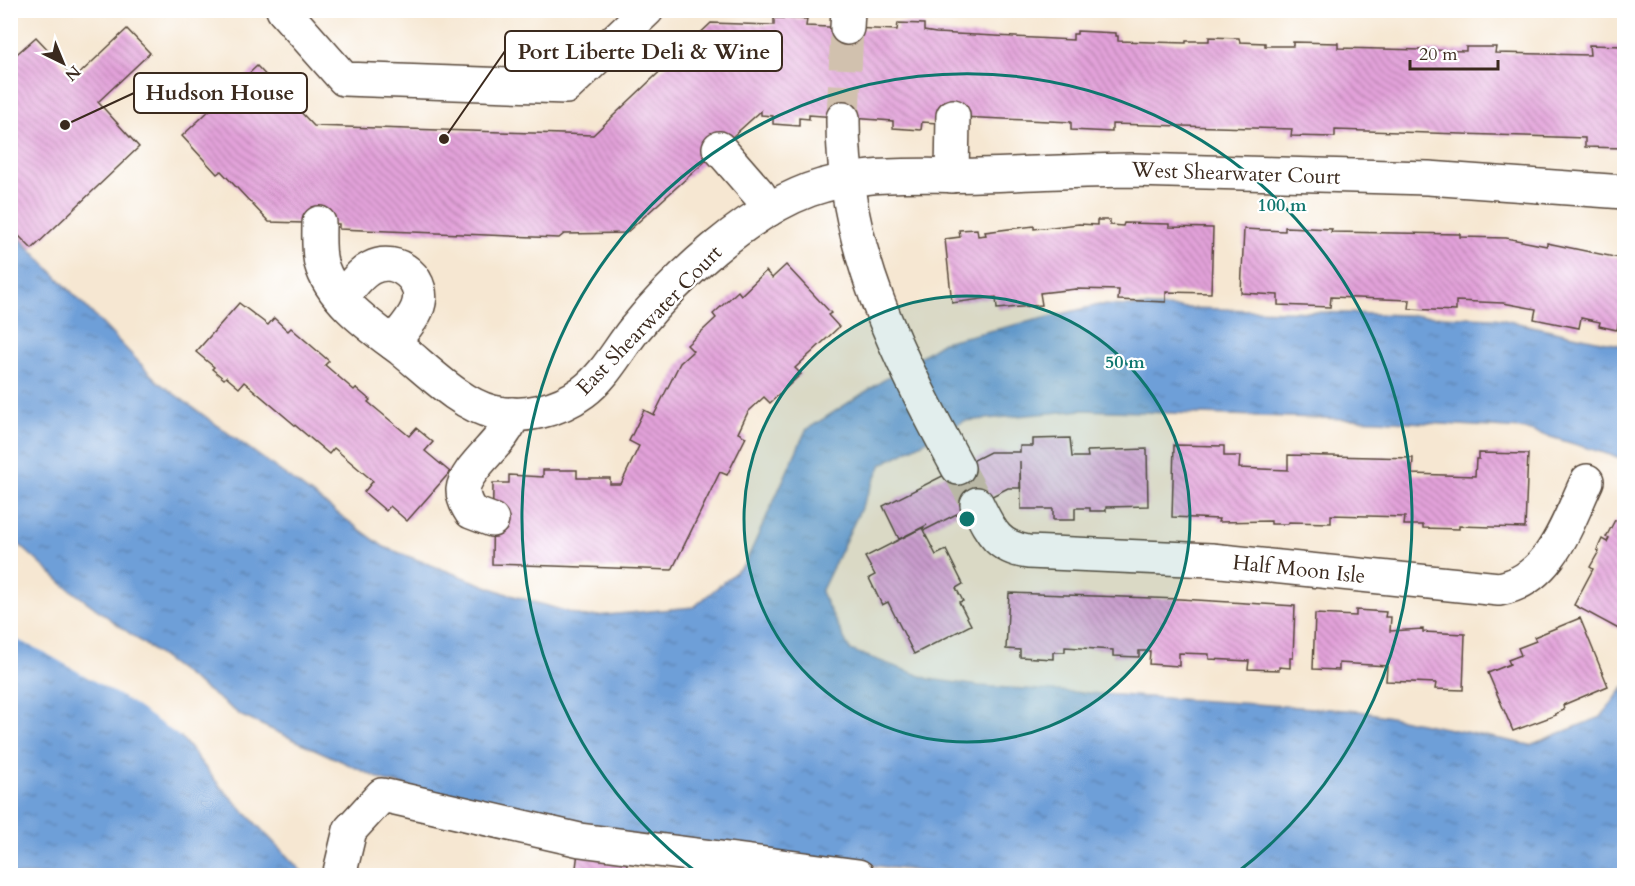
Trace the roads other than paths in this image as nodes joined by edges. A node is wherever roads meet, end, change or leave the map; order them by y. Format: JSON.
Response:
{"nodes":[{"id":1,"x":283,"y":10,"type":"edge"},
{"id":2,"x":647,"y":10,"type":"edge"},
{"id":3,"x":953,"y":117,"type":"dead end"},
{"id":4,"x":843,"y":118,"type":"tunnel mouth"},
{"id":5,"x":719,"y":148,"type":"dead end"},
{"id":6,"x":952,"y":176,"type":"junction"},
{"id":7,"x":847,"y":179,"type":"junction"},
{"id":8,"x":1624,"y":192,"type":"edge"},
{"id":9,"x":768,"y":210,"type":"junction"},
{"id":10,"x":319,"y":223,"type":"dead end"},
{"id":11,"x":342,"y":298,"type":"junction"},
{"id":12,"x":393,"y":343,"type":"junction"},
{"id":13,"x":513,"y":414,"type":"junction"},
{"id":14,"x":952,"y":457,"type":"tunnel mouth"},
{"id":15,"x":1587,"y":481,"type":"dead end"},
{"id":16,"x":977,"y":504,"type":"tunnel mouth"},
{"id":17,"x":492,"y":520,"type":"dead end"},
{"id":18,"x":339,"y":876,"type":"edge"},
{"id":19,"x":858,"y":876,"type":"edge"}],
"edges":[{"from":1,"to":2,"type":"street"},
{"from":3,"to":6,"type":"street"},
{"from":4,"to":7,"type":"street"},
{"from":5,"to":9,"type":"street"},
{"from":6,"to":7,"type":"street","name":"West Shearwater Court"},
{"from":6,"to":8,"type":"street","name":"West Shearwater Court"},
{"from":7,"to":9,"type":"street","name":"East Shearwater Court"},
{"from":7,"to":14,"type":"street"},
{"from":9,"to":13,"type":"street","name":"East Shearwater Court"},
{"from":10,"to":11,"type":"street","name":"East Shearwater Court"},
{"from":11,"to":12,"type":"street","name":"East Shearwater Court"},
{"from":11,"to":12,"type":"street"},
{"from":12,"to":13,"type":"street","name":"East Shearwater Court"},
{"from":13,"to":17,"type":"street"},
{"from":15,"to":16,"type":"street","name":"Half Moon Isle"},
{"from":18,"to":19,"type":"street"}]}
